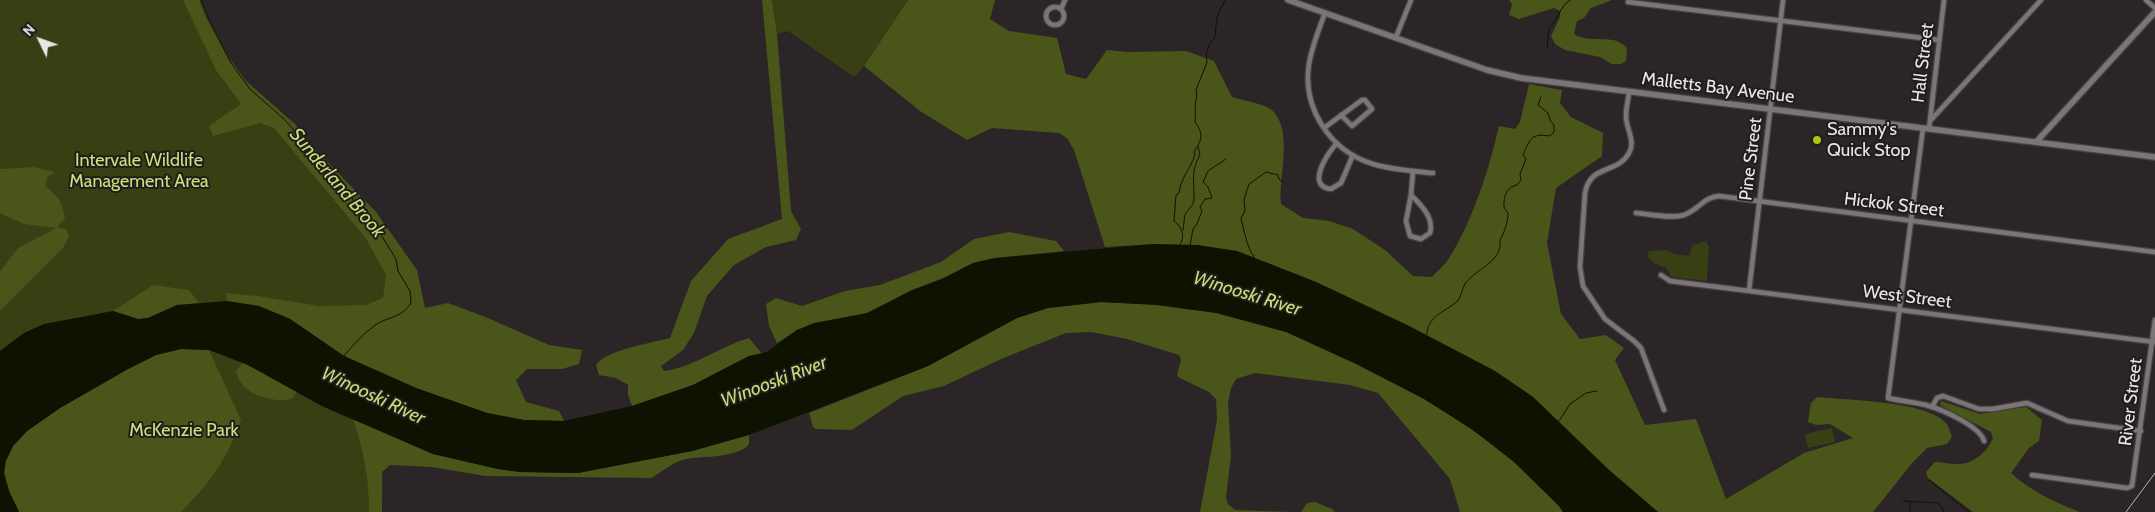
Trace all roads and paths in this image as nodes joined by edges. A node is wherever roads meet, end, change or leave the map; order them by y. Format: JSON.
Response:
{"nodes":[{"id":1,"x":1065,"y":0,"type":"edge"},
{"id":2,"x":1288,"y":0,"type":"edge"},
{"id":3,"x":1412,"y":0,"type":"edge"},
{"id":4,"x":1783,"y":0,"type":"edge"},
{"id":5,"x":1944,"y":0,"type":"edge"},
{"id":6,"x":2041,"y":0,"type":"edge"},
{"id":7,"x":2146,"y":0,"type":"edge"},
{"id":8,"x":1628,"y":2,"type":"dead end"},
{"id":9,"x":2155,"y":8,"type":"edge"},
{"id":10,"x":1061,"y":9,"type":"junction"},
{"id":11,"x":2155,"y":12,"type":"edge"},
{"id":12,"x":1325,"y":13,"type":"junction"},
{"id":13,"x":1780,"y":21,"type":"junction"},
{"id":14,"x":1396,"y":37,"type":"junction"},
{"id":15,"x":1939,"y":40,"type":"junction"},
{"id":16,"x":1629,"y":92,"type":"junction"},
{"id":17,"x":1770,"y":110,"type":"junction"},
{"id":18,"x":1341,"y":115,"type":"junction"},
{"id":19,"x":1930,"y":121,"type":"junction"},
{"id":20,"x":1324,"y":128,"type":"junction"},
{"id":21,"x":1926,"y":128,"type":"junction"},
{"id":22,"x":2037,"y":141,"type":"junction"},
{"id":23,"x":1336,"y":143,"type":"junction"},
{"id":24,"x":1353,"y":155,"type":"junction"},
{"id":25,"x":2155,"y":157,"type":"edge"},
{"id":26,"x":1413,"y":170,"type":"junction"},
{"id":27,"x":1433,"y":174,"type":"dead end"},
{"id":28,"x":1411,"y":194,"type":"junction"},
{"id":29,"x":1759,"y":201,"type":"junction"},
{"id":30,"x":1636,"y":213,"type":"dead end"},
{"id":31,"x":1911,"y":220,"type":"junction"},
{"id":32,"x":2155,"y":252,"type":"edge"},
{"id":33,"x":1661,"y":276,"type":"dead end"},
{"id":34,"x":1749,"y":291,"type":"junction"},
{"id":35,"x":1899,"y":310,"type":"junction"},
{"id":36,"x":2155,"y":320,"type":"edge"},
{"id":37,"x":2154,"y":341,"type":"edge"},
{"id":38,"x":1932,"y":407,"type":"junction"},
{"id":39,"x":1664,"y":410,"type":"dead end"},
{"id":40,"x":2141,"y":431,"type":"junction"},
{"id":41,"x":1984,"y":441,"type":"dead end"},
{"id":42,"x":2032,"y":475,"type":"dead end"}],
"edges":[{"from":1,"to":10,"type":"street"},
{"from":2,"to":12,"type":"street","name":"Malletts Bay Avenue"},
{"from":3,"to":14,"type":"street"},
{"from":4,"to":13,"type":"street","name":"Pine Street"},
{"from":5,"to":15,"type":"street","name":"Hall Street"},
{"from":6,"to":19,"type":"street"},
{"from":7,"to":9,"type":"street"},
{"from":8,"to":13,"type":"street"},
{"from":10,"to":10,"type":"street"},
{"from":11,"to":22,"type":"street"},
{"from":12,"to":14,"type":"street","name":"Malletts Bay Avenue"},
{"from":12,"to":20,"type":"street"},
{"from":13,"to":15,"type":"street"},
{"from":13,"to":17,"type":"street","name":"Pine Street"},
{"from":14,"to":16,"type":"street","name":"Malletts Bay Avenue"},
{"from":15,"to":19,"type":"street","name":"Hall Street"},
{"from":16,"to":17,"type":"street","name":"Malletts Bay Avenue"},
{"from":16,"to":39,"type":"street"},
{"from":17,"to":21,"type":"street","name":"Malletts Bay Avenue"},
{"from":17,"to":29,"type":"street","name":"Pine Street"},
{"from":18,"to":18,"type":"street"},
{"from":18,"to":20,"type":"street"},
{"from":19,"to":21,"type":"street","name":"Hall Street"},
{"from":20,"to":23,"type":"street"},
{"from":21,"to":22,"type":"street","name":"Malletts Bay Avenue"},
{"from":21,"to":31,"type":"street","name":"Hall Street"},
{"from":22,"to":25,"type":"street","name":"Malletts Bay Avenue"},
{"from":23,"to":24,"type":"street"},
{"from":23,"to":24,"type":"street"},
{"from":24,"to":26,"type":"street"},
{"from":26,"to":27,"type":"street"},
{"from":26,"to":28,"type":"street"},
{"from":28,"to":28,"type":"street"},
{"from":29,"to":30,"type":"street","name":"Hickok Street"},
{"from":29,"to":31,"type":"street","name":"Hickok Street"},
{"from":29,"to":34,"type":"street","name":"Pine Street"},
{"from":31,"to":32,"type":"street","name":"Hickok Street"},
{"from":31,"to":35,"type":"street","name":"Hall Street"},
{"from":33,"to":34,"type":"street","name":"West Street"},
{"from":34,"to":35,"type":"street","name":"West Street"},
{"from":35,"to":37,"type":"street","name":"West Street"},
{"from":35,"to":38,"type":"street","name":"Hall Street"},
{"from":36,"to":37,"type":"street","name":"River Street"},
{"from":37,"to":40,"type":"street","name":"River Street"},
{"from":38,"to":40,"type":"street"},
{"from":38,"to":41,"type":"street"},
{"from":40,"to":42,"type":"street","name":"River Street"}]}
